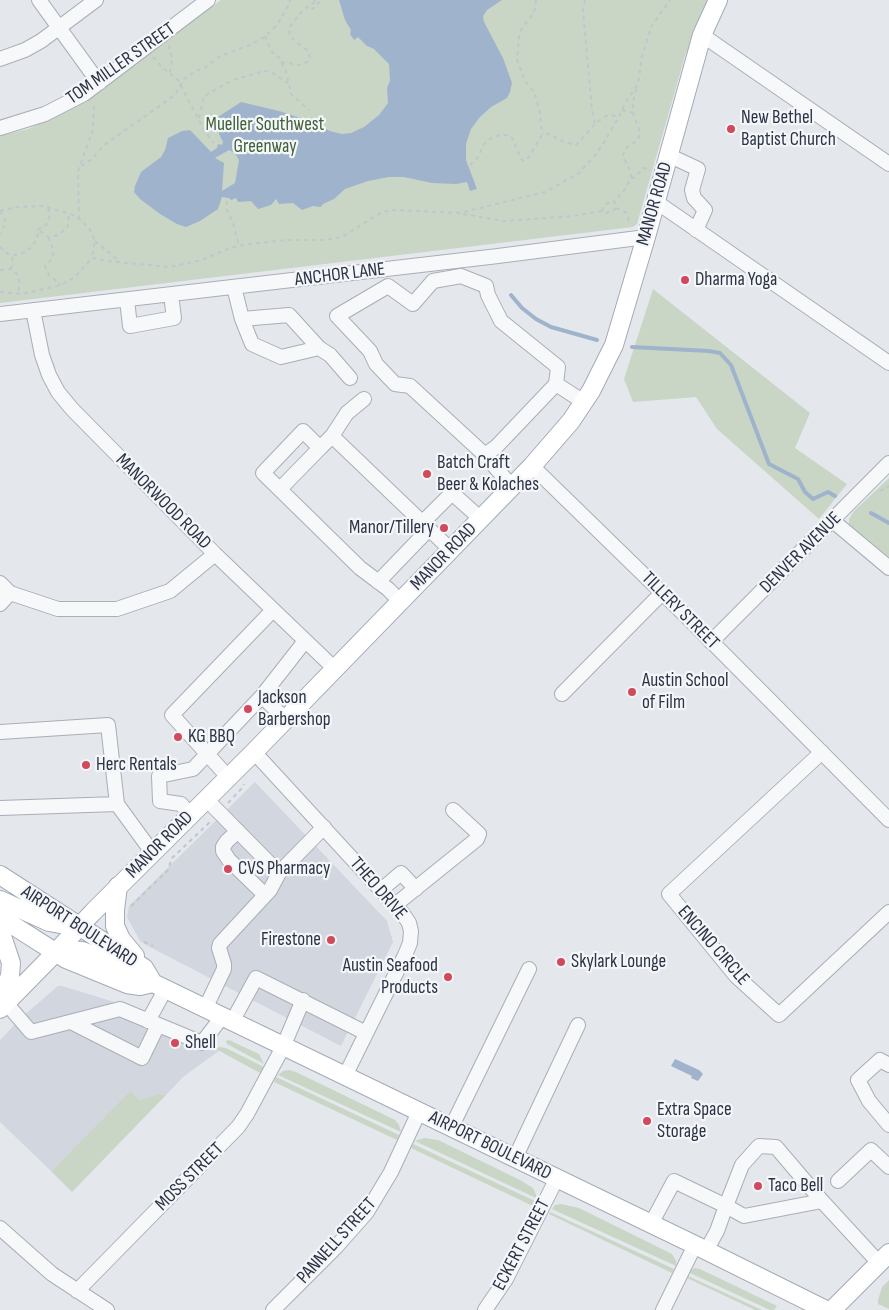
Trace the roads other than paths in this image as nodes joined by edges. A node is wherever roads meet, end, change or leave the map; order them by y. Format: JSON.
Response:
{"nodes":[{"id":1,"x":39,"y":0,"type":"edge"},
{"id":2,"x":96,"y":0,"type":"edge"},
{"id":3,"x":208,"y":0,"type":"edge"},
{"id":4,"x":718,"y":0,"type":"edge"},
{"id":5,"x":60,"y":28,"type":"junction"},
{"id":6,"x":702,"y":35,"type":"junction"},
{"id":7,"x":0,"y":59,"type":"edge"},
{"id":8,"x":100,"y":82,"type":"junction"},
{"id":9,"x":0,"y":128,"type":"edge"},
{"id":10,"x":668,"y":155,"type":"junction"},
{"id":11,"x":889,"y":164,"type":"edge"},
{"id":12,"x":655,"y":201,"type":"junction"},
{"id":13,"x":696,"y":230,"type":"junction"},
{"id":14,"x":646,"y":237,"type":"junction"},
{"id":15,"x":234,"y":287,"type":"junction"},
{"id":16,"x":171,"y":295,"type":"junction"},
{"id":17,"x":127,"y":300,"type":"junction"},
{"id":18,"x":33,"y":310,"type":"junction"},
{"id":19,"x":0,"y":314,"type":"edge"},
{"id":20,"x":242,"y":319,"type":"junction"},
{"id":21,"x":319,"y":348,"type":"junction"},
{"id":22,"x":889,"y":363,"type":"edge"},
{"id":23,"x":350,"y":378,"type":"dead end"},
{"id":24,"x":556,"y":384,"type":"junction"},
{"id":25,"x":364,"y":399,"type":"dead end"},
{"id":26,"x":584,"y":402,"type":"junction"},
{"id":27,"x":332,"y":436,"type":"junction"},
{"id":28,"x":320,"y":448,"type":"junction"},
{"id":29,"x":485,"y":455,"type":"junction"},
{"id":30,"x":889,"y":463,"type":"edge"},
{"id":31,"x":532,"y":466,"type":"junction"},
{"id":32,"x":512,"y":488,"type":"junction"},
{"id":33,"x":285,"y":494,"type":"junction"},
{"id":34,"x":481,"y":519,"type":"junction"},
{"id":35,"x":833,"y":521,"type":"junction"},
{"id":36,"x":426,"y":526,"type":"junction"},
{"id":37,"x":451,"y":550,"type":"junction"},
{"id":38,"x":215,"y":554,"type":"junction"},
{"id":39,"x":889,"y":568,"type":"edge"},
{"id":40,"x":0,"y":582,"type":"edge"},
{"id":41,"x":378,"y":582,"type":"junction"},
{"id":42,"x":10,"y":593,"type":"junction"},
{"id":43,"x":662,"y":593,"type":"junction"},
{"id":44,"x":400,"y":601,"type":"junction"},
{"id":45,"x":0,"y":604,"type":"edge"},
{"id":46,"x":273,"y":610,"type":"junction"},
{"id":47,"x":305,"y":641,"type":"junction"},
{"id":48,"x":711,"y":642,"type":"junction"},
{"id":49,"x":335,"y":669,"type":"junction"},
{"id":50,"x":562,"y":694,"type":"dead end"},
{"id":51,"x":262,"y":696,"type":"junction"},
{"id":52,"x":285,"y":719,"type":"junction"},
{"id":53,"x":0,"y":732,"type":"edge"},
{"id":54,"x":254,"y":752,"type":"junction"},
{"id":55,"x":822,"y":752,"type":"junction"},
{"id":56,"x":207,"y":753,"type":"junction"},
{"id":57,"x":228,"y":777,"type":"junction"},
{"id":58,"x":206,"y":799,"type":"junction"},
{"id":59,"x":117,"y":804,"type":"junction"},
{"id":60,"x":0,"y":808,"type":"edge"},
{"id":61,"x":453,"y":810,"type":"dead end"},
{"id":62,"x":190,"y":815,"type":"junction"},
{"id":63,"x":889,"y":820,"type":"edge"},
{"id":64,"x":324,"y":827,"type":"junction"},
{"id":65,"x":238,"y":831,"type":"junction"},
{"id":66,"x":152,"y":852,"type":"junction"},
{"id":67,"x":278,"y":872,"type":"junction"},
{"id":68,"x":0,"y":875,"type":"edge"},
{"id":69,"x":118,"y":886,"type":"junction"},
{"id":70,"x":416,"y":889,"type":"junction"},
{"id":71,"x":381,"y":890,"type":"junction"},
{"id":72,"x":265,"y":895,"type":"junction"},
{"id":73,"x":0,"y":900,"type":"edge"},
{"id":74,"x":395,"y":905,"type":"junction"},
{"id":75,"x":889,"y":912,"type":"edge"},
{"id":76,"x":0,"y":917,"type":"edge"},
{"id":77,"x":79,"y":926,"type":"junction"},
{"id":78,"x":0,"y":935,"type":"edge"},
{"id":79,"x":55,"y":953,"type":"junction"},
{"id":80,"x":529,"y":969,"type":"dead end"},
{"id":81,"x":154,"y":980,"type":"junction"},
{"id":82,"x":303,"y":1000,"type":"junction"},
{"id":83,"x":2,"y":1004,"type":"edge"},
{"id":84,"x":205,"y":1009,"type":"junction"},
{"id":85,"x":227,"y":1020,"type":"junction"},
{"id":86,"x":71,"y":1022,"type":"junction"},
{"id":87,"x":153,"y":1023,"type":"junction"},
{"id":88,"x":578,"y":1026,"type":"dead end"},
{"id":89,"x":366,"y":1033,"type":"junction"},
{"id":90,"x":283,"y":1047,"type":"junction"},
{"id":91,"x":889,"y":1065,"type":"edge"},
{"id":92,"x":889,"y":1072,"type":"edge"},
{"id":93,"x":344,"y":1076,"type":"junction"},
{"id":94,"x":419,"y":1112,"type":"junction"},
{"id":95,"x":889,"y":1115,"type":"edge"},
{"id":96,"x":889,"y":1125,"type":"edge"},
{"id":97,"x":451,"y":1128,"type":"junction"},
{"id":98,"x":515,"y":1158,"type":"junction"},
{"id":99,"x":889,"y":1167,"type":"edge"},
{"id":100,"x":557,"y":1178,"type":"junction"},
{"id":101,"x":838,"y":1181,"type":"dead end"},
{"id":102,"x":822,"y":1201,"type":"junction"},
{"id":103,"x":726,"y":1206,"type":"junction"},
{"id":104,"x":651,"y":1224,"type":"junction"},
{"id":105,"x":0,"y":1228,"type":"edge"},
{"id":106,"x":701,"y":1248,"type":"junction"},
{"id":107,"x":884,"y":1258,"type":"edge"},
{"id":108,"x":76,"y":1291,"type":"junction"},
{"id":109,"x":106,"y":1310,"type":"edge"},
{"id":110,"x":273,"y":1310,"type":"edge"},
{"id":111,"x":485,"y":1310,"type":"edge"},
{"id":112,"x":662,"y":1310,"type":"edge"},
{"id":113,"x":826,"y":1310,"type":"edge"},
{"id":114,"x":832,"y":1310,"type":"edge"}],
"edges":[{"from":1,"to":5,"type":"street"},
{"from":2,"to":5,"type":"street"},
{"from":3,"to":8,"type":"street","name":"TOM MILLER STREET"},
{"from":4,"to":6,"type":"main road","name":"MANOR ROAD"},
{"from":5,"to":7,"type":"street"},
{"from":5,"to":8,"type":"street"},
{"from":6,"to":10,"type":"main road","name":"MANOR ROAD"},
{"from":6,"to":11,"type":"street"},
{"from":8,"to":9,"type":"street","name":"TOM MILLER STREET"},
{"from":10,"to":12,"type":"main road","name":"MANOR ROAD"},
{"from":10,"to":13,"type":"street"},
{"from":12,"to":13,"type":"street"},
{"from":12,"to":14,"type":"main road","name":"MANOR ROAD"},
{"from":13,"to":22,"type":"street"},
{"from":14,"to":15,"type":"street","name":"ANCHOR LANE"},
{"from":14,"to":26,"type":"main road","name":"MANOR ROAD"},
{"from":15,"to":16,"type":"street","name":"ANCHOR LANE"},
{"from":15,"to":20,"type":"street"},
{"from":16,"to":17,"type":"street","name":"ANCHOR LANE"},
{"from":16,"to":17,"type":"street"},
{"from":17,"to":18,"type":"street","name":"ANCHOR LANE"},
{"from":18,"to":19,"type":"street","name":"ANCHOR LANE"},
{"from":18,"to":38,"type":"street","name":"MANORWOOD ROAD"},
{"from":20,"to":21,"type":"street"},
{"from":20,"to":21,"type":"street"},
{"from":21,"to":23,"type":"street"},
{"from":24,"to":26,"type":"street"},
{"from":24,"to":29,"type":"street"},
{"from":24,"to":29,"type":"street"},
{"from":25,"to":27,"type":"street"},
{"from":26,"to":31,"type":"main road","name":"MANOR ROAD"},
{"from":27,"to":28,"type":"street"},
{"from":27,"to":36,"type":"street"},
{"from":28,"to":33,"type":"street"},
{"from":28,"to":33,"type":"street"},
{"from":29,"to":32,"type":"street"},
{"from":30,"to":35,"type":"street","name":"DENVER AVENUE"},
{"from":31,"to":32,"type":"main road","name":"MANOR ROAD"},
{"from":31,"to":43,"type":"street","name":"TILLERY STREET"},
{"from":32,"to":34,"type":"main road","name":"MANOR ROAD"},
{"from":33,"to":41,"type":"street"},
{"from":34,"to":36,"type":"street"},
{"from":34,"to":37,"type":"main road","name":"MANOR ROAD"},
{"from":35,"to":39,"type":"street"},
{"from":35,"to":48,"type":"street","name":"DENVER AVENUE"},
{"from":36,"to":37,"type":"street"},
{"from":36,"to":41,"type":"street"},
{"from":37,"to":44,"type":"main road","name":"MANOR ROAD"},
{"from":38,"to":42,"type":"street"},
{"from":38,"to":46,"type":"street","name":"MANORWOOD ROAD"},
{"from":40,"to":42,"type":"street"},
{"from":41,"to":44,"type":"street"},
{"from":42,"to":45,"type":"street"},
{"from":43,"to":48,"type":"street","name":"TILLERY STREET"},
{"from":43,"to":50,"type":"street"},
{"from":44,"to":49,"type":"main road","name":"MANOR ROAD"},
{"from":46,"to":47,"type":"street","name":"MANORWOOD ROAD"},
{"from":46,"to":56,"type":"street"},
{"from":47,"to":49,"type":"street","name":"MANORWOOD ROAD"},
{"from":47,"to":51,"type":"street"},
{"from":48,"to":55,"type":"street","name":"TILLERY STREET"},
{"from":49,"to":52,"type":"main road","name":"MANOR ROAD"},
{"from":51,"to":52,"type":"street"},
{"from":51,"to":56,"type":"street"},
{"from":52,"to":54,"type":"main road","name":"MANOR ROAD"},
{"from":53,"to":59,"type":"street"},
{"from":54,"to":57,"type":"main road","name":"MANOR ROAD"},
{"from":54,"to":64,"type":"street","name":"THEO DRIVE"},
{"from":55,"to":63,"type":"street","name":"TILLERY STREET"},
{"from":55,"to":75,"type":"street","name":"ENCINO CIRCLE"},
{"from":56,"to":57,"type":"street"},
{"from":56,"to":62,"type":"street"},
{"from":57,"to":58,"type":"main road","name":"MANOR ROAD"},
{"from":58,"to":62,"type":"main road","name":"MANOR ROAD"},
{"from":58,"to":65,"type":"street"},
{"from":59,"to":60,"type":"street"},
{"from":59,"to":66,"type":"street"},
{"from":61,"to":70,"type":"street"},
{"from":62,"to":66,"type":"main road","name":"MANOR ROAD"},
{"from":64,"to":67,"type":"street"},
{"from":64,"to":71,"type":"street","name":"THEO DRIVE"},
{"from":65,"to":67,"type":"street"},
{"from":65,"to":72,"type":"street"},
{"from":66,"to":69,"type":"main road","name":"MANOR ROAD"},
{"from":67,"to":72,"type":"street"},
{"from":68,"to":77,"type":"main road","name":"AIRPORT BOULEVARD"},
{"from":69,"to":77,"type":"main road","name":"MANOR ROAD"},
{"from":69,"to":81,"type":"main road"},
{"from":70,"to":71,"type":"street"},
{"from":70,"to":74,"type":"street"},
{"from":71,"to":74,"type":"street","name":"THEO DRIVE"},
{"from":72,"to":84,"type":"street"},
{"from":73,"to":77,"type":"main road"},
{"from":74,"to":89,"type":"street","name":"THEO DRIVE"},
{"from":76,"to":79,"type":"main road","name":"AIRPORT BOULEVARD"},
{"from":77,"to":79,"type":"main road","name":"MANOR ROAD"},
{"from":77,"to":81,"type":"main road","name":"AIRPORT BOULEVARD"},
{"from":78,"to":83,"type":"main road"},
{"from":79,"to":81,"type":"main road","name":"AIRPORT BOULEVARD"},
{"from":79,"to":83,"type":"main road","name":"MANOR ROAD"},
{"from":80,"to":97,"type":"street"},
{"from":81,"to":84,"type":"main road","name":"AIRPORT BOULEVARD"},
{"from":81,"to":87,"type":"street"},
{"from":82,"to":85,"type":"street"},
{"from":82,"to":89,"type":"street"},
{"from":82,"to":90,"type":"street","name":"MOSS STREET"},
{"from":83,"to":86,"type":"street"},
{"from":84,"to":85,"type":"main road","name":"AIRPORT BOULEVARD"},
{"from":85,"to":87,"type":"street"},
{"from":85,"to":90,"type":"main road","name":"AIRPORT BOULEVARD"},
{"from":86,"to":87,"type":"street"},
{"from":86,"to":87,"type":"street"},
{"from":88,"to":98,"type":"street"},
{"from":89,"to":93,"type":"street","name":"THEO DRIVE"},
{"from":90,"to":93,"type":"main road","name":"AIRPORT BOULEVARD"},
{"from":90,"to":108,"type":"street","name":"MOSS STREET"},
{"from":91,"to":96,"type":"street"},
{"from":92,"to":95,"type":"street"},
{"from":93,"to":94,"type":"main road","name":"AIRPORT BOULEVARD"},
{"from":94,"to":97,"type":"main road","name":"AIRPORT BOULEVARD"},
{"from":94,"to":110,"type":"street","name":"PANNELL STREET"},
{"from":97,"to":98,"type":"main road","name":"AIRPORT BOULEVARD"},
{"from":98,"to":100,"type":"main road","name":"AIRPORT BOULEVARD"},
{"from":99,"to":101,"type":"street"},
{"from":100,"to":104,"type":"main road","name":"AIRPORT BOULEVARD"},
{"from":100,"to":111,"type":"street","name":"ECKERT STREET"},
{"from":102,"to":103,"type":"street"},
{"from":102,"to":103,"type":"street"},
{"from":102,"to":107,"type":"street"},
{"from":103,"to":104,"type":"street"},
{"from":103,"to":106,"type":"street"},
{"from":104,"to":106,"type":"main road","name":"AIRPORT BOULEVARD"},
{"from":105,"to":108,"type":"street"},
{"from":106,"to":112,"type":"street"},
{"from":106,"to":113,"type":"main road","name":"AIRPORT BOULEVARD"},
{"from":107,"to":114,"type":"main road"},
{"from":108,"to":109,"type":"street"}]}
